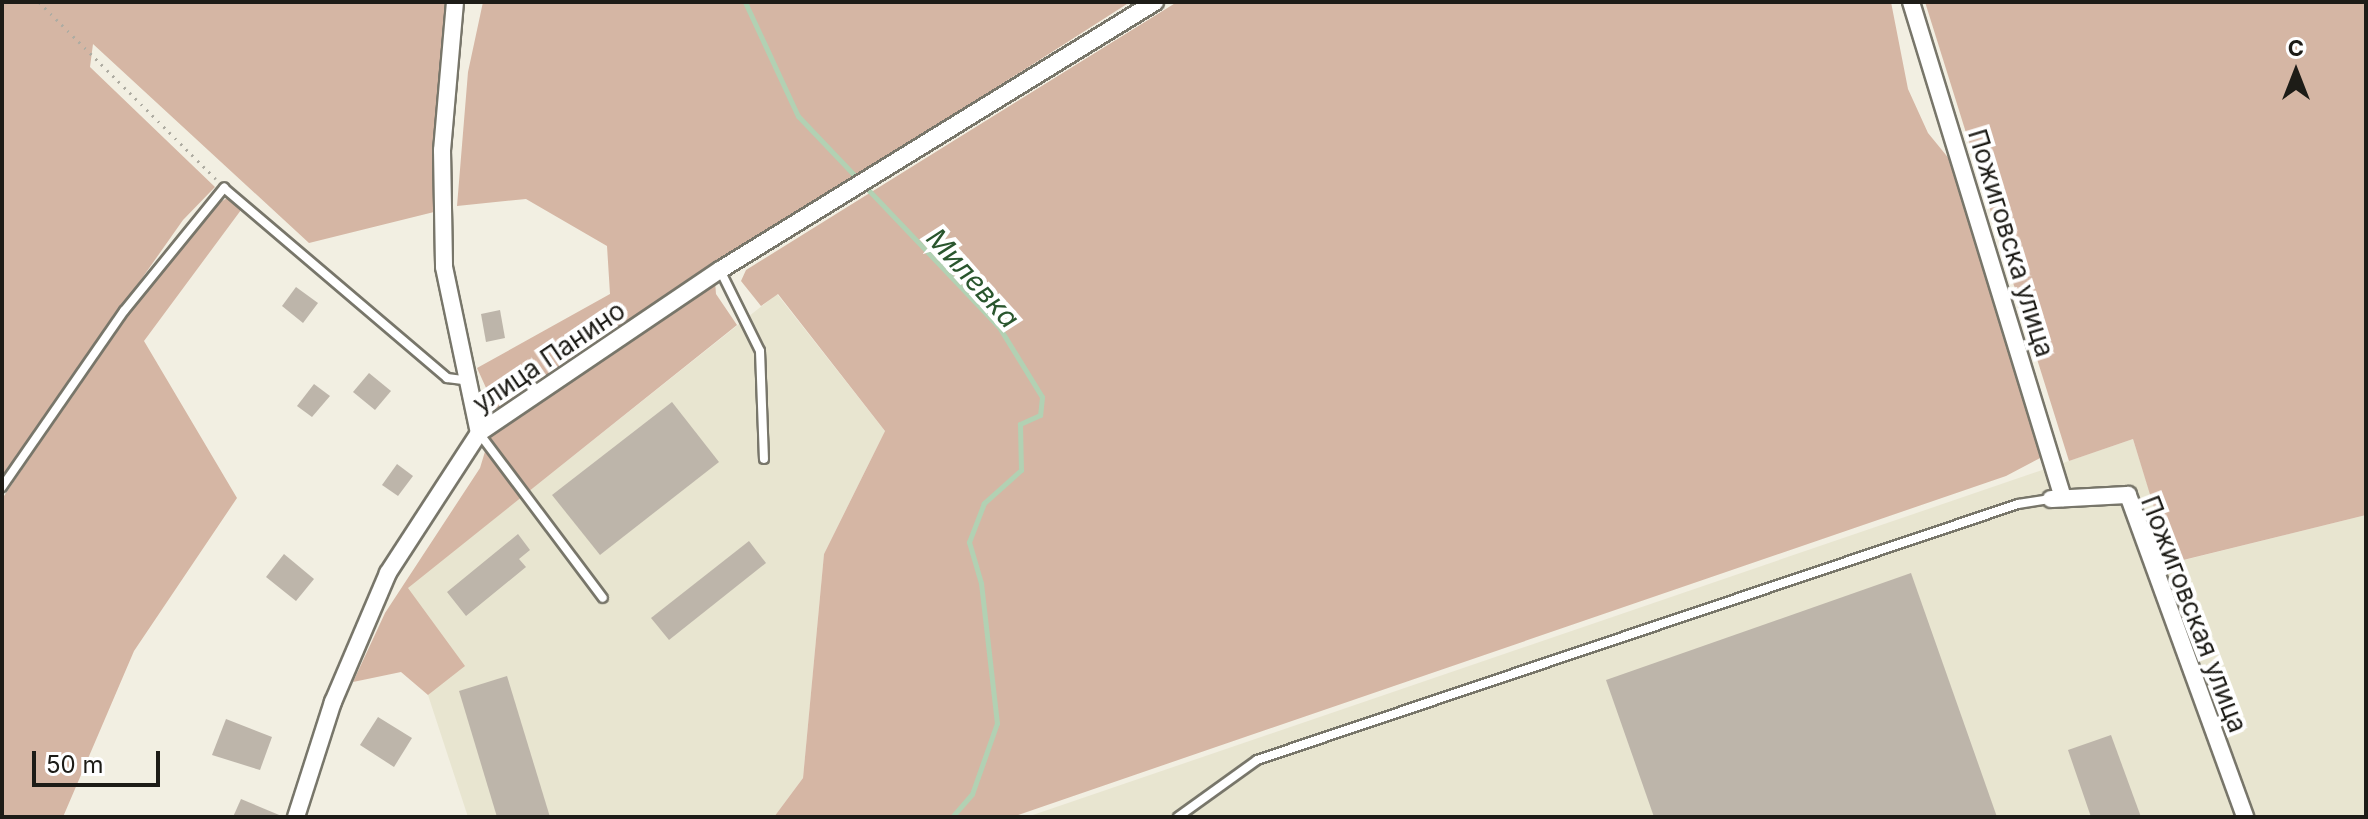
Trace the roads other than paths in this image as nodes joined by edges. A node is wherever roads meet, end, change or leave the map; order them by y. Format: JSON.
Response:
{"nodes":[{"id":1,"x":455,"y":2,"type":"edge"},
{"id":2,"x":1155,"y":2,"type":"edge"},
{"id":3,"x":1911,"y":2,"type":"edge"},
{"id":4,"x":720,"y":270,"type":"junction"},
{"id":5,"x":463,"y":380,"type":"junction"},
{"id":6,"x":479,"y":433,"type":"junction"},
{"id":7,"x":764,"y":459,"type":"dead end"},
{"id":8,"x":2,"y":487,"type":"edge"},
{"id":9,"x":2057,"y":499,"type":"junction"},
{"id":10,"x":603,"y":598,"type":"dead end"},
{"id":11,"x":296,"y":817,"type":"edge"},
{"id":12,"x":1178,"y":817,"type":"edge"},
{"id":13,"x":2245,"y":817,"type":"edge"}],
"edges":[{"from":1,"to":5,"type":"street"},
{"from":2,"to":4,"type":"street","name":"улица Панино"},
{"from":3,"to":9,"type":"street","name":"Пожиговска улица"},
{"from":4,"to":6,"type":"street","name":"улица Панино"},
{"from":4,"to":7,"type":"lane"},
{"from":5,"to":6,"type":"street"},
{"from":5,"to":8,"type":"lane"},
{"from":6,"to":10,"type":"lane"},
{"from":6,"to":11,"type":"street","name":"улица Панино"},
{"from":9,"to":12,"type":"lane"},
{"from":9,"to":13,"type":"street","name":"Пожиговская улица"}]}
